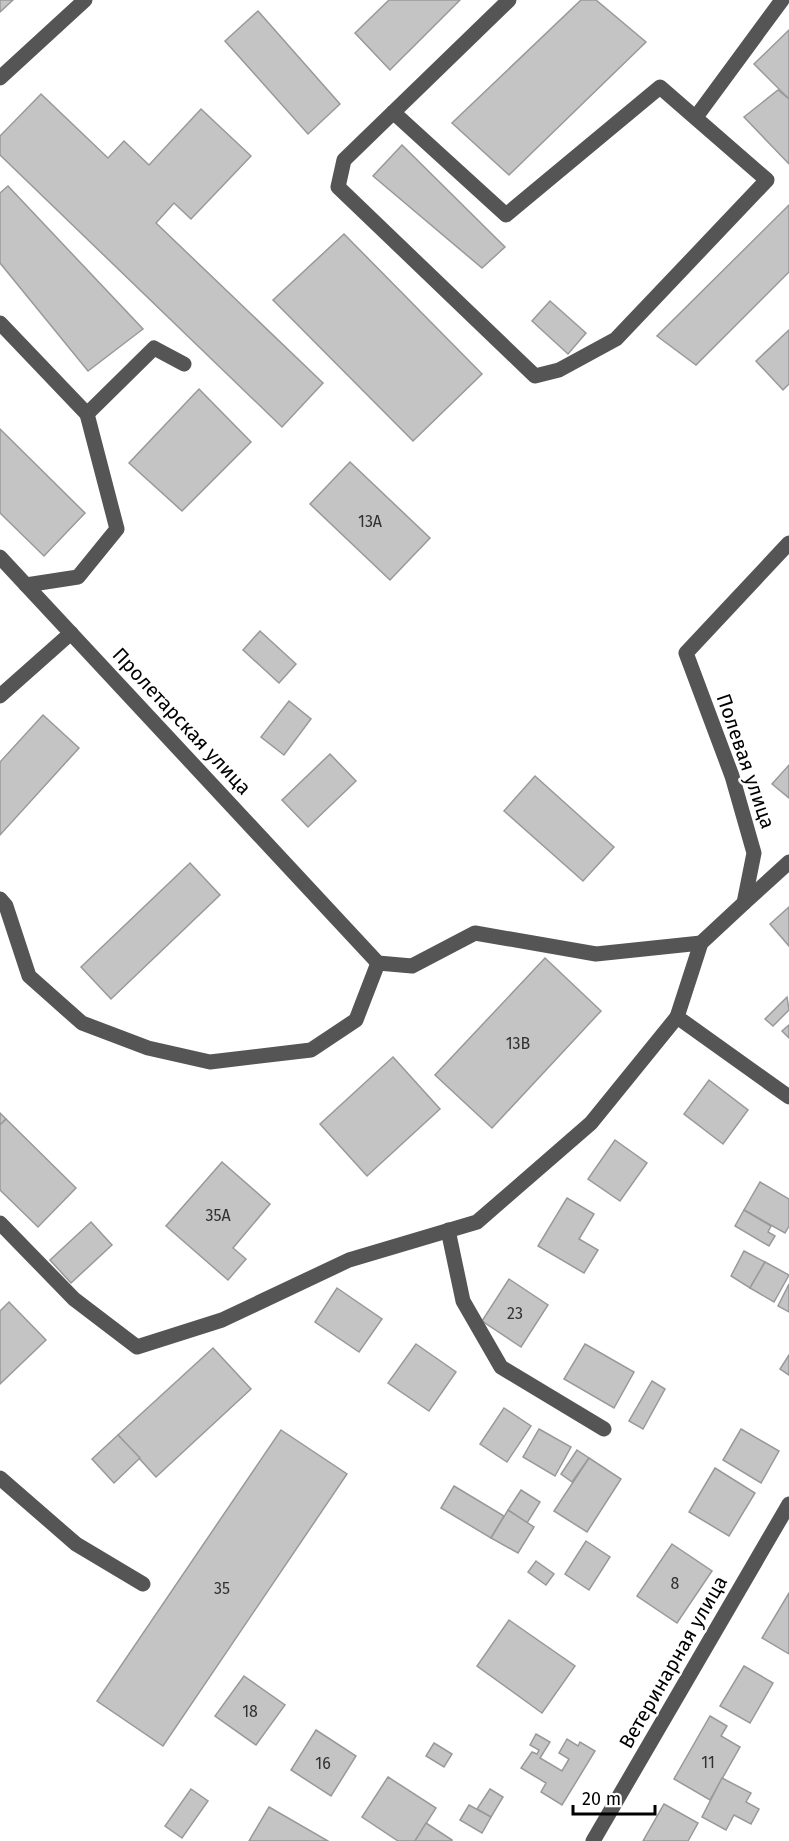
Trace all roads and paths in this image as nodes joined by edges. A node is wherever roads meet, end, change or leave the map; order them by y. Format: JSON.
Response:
{"nodes":[{"id":1,"x":85,"y":0,"type":"edge"},
{"id":2,"x":509,"y":0,"type":"edge"},
{"id":3,"x":782,"y":0,"type":"edge"},
{"id":4,"x":0,"y":78,"type":"edge"},
{"id":5,"x":393,"y":112,"type":"junction"},
{"id":6,"x":696,"y":117,"type":"junction"},
{"id":7,"x":0,"y":323,"type":"edge"},
{"id":8,"x":184,"y":364,"type":"dead end"},
{"id":9,"x":87,"y":414,"type":"junction"},
{"id":10,"x":789,"y":543,"type":"edge"},
{"id":11,"x":0,"y":558,"type":"edge"},
{"id":12,"x":26,"y":585,"type":"junction"},
{"id":13,"x":71,"y":633,"type":"junction"},
{"id":14,"x":0,"y":696,"type":"edge"},
{"id":15,"x":789,"y":862,"type":"edge"},
{"id":16,"x":0,"y":899,"type":"edge"},
{"id":17,"x":744,"y":903,"type":"junction"},
{"id":18,"x":701,"y":943,"type":"junction"},
{"id":19,"x":378,"y":963,"type":"junction"},
{"id":20,"x":677,"y":1017,"type":"junction"},
{"id":21,"x":789,"y":1097,"type":"edge"},
{"id":22,"x":0,"y":1223,"type":"edge"},
{"id":23,"x":448,"y":1230,"type":"junction"},
{"id":24,"x":604,"y":1429,"type":"dead end"},
{"id":25,"x":0,"y":1478,"type":"edge"},
{"id":26,"x":789,"y":1503,"type":"edge"},
{"id":27,"x":143,"y":1584,"type":"dead end"},
{"id":28,"x":593,"y":1841,"type":"edge"}],
"edges":[{"from":1,"to":4,"type":"street"},
{"from":2,"to":5,"type":"street"},
{"from":3,"to":6,"type":"street"},
{"from":5,"to":6,"type":"street"},
{"from":5,"to":6,"type":"street"},
{"from":7,"to":9,"type":"street"},
{"from":8,"to":9,"type":"street"},
{"from":9,"to":12,"type":"street"},
{"from":10,"to":17,"type":"street","name":"Полевая улица"},
{"from":11,"to":12,"type":"street","name":"Пролетарская улица"},
{"from":12,"to":13,"type":"street","name":"Пролетарская улица"},
{"from":13,"to":14,"type":"street"},
{"from":13,"to":19,"type":"street","name":"Пролетарская улица"},
{"from":15,"to":17,"type":"street"},
{"from":16,"to":19,"type":"street"},
{"from":17,"to":18,"type":"street"},
{"from":18,"to":19,"type":"street"},
{"from":18,"to":20,"type":"street"},
{"from":20,"to":21,"type":"street"},
{"from":20,"to":23,"type":"street"},
{"from":22,"to":23,"type":"street"},
{"from":23,"to":24,"type":"street"},
{"from":25,"to":27,"type":"street"},
{"from":26,"to":28,"type":"street","name":"Ветеринарная улица"}]}
